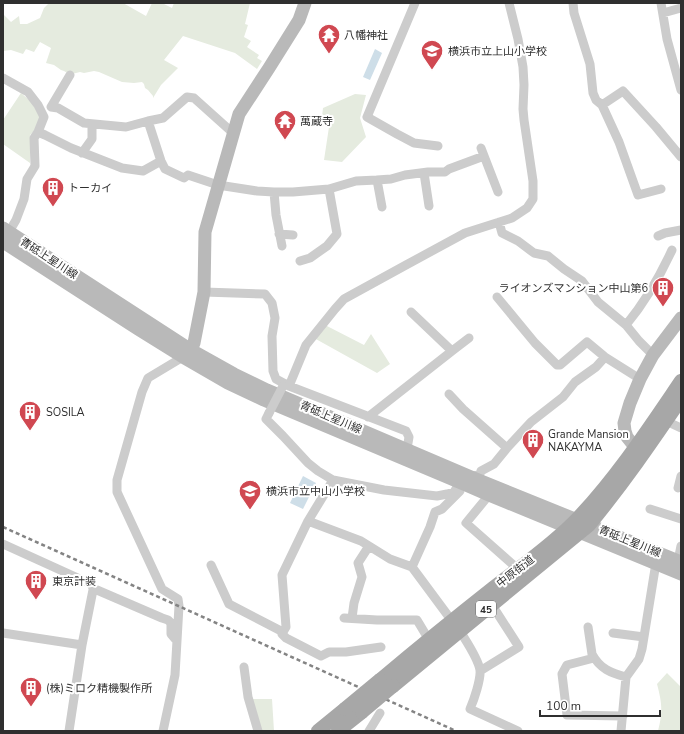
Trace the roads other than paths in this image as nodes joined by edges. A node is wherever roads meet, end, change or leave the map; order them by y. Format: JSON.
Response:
{"nodes":[{"id":1,"x":305,"y":3,"type":"edge"},
{"id":2,"x":415,"y":3,"type":"edge"},
{"id":3,"x":509,"y":3,"type":"edge"},
{"id":4,"x":573,"y":3,"type":"edge"},
{"id":5,"x":661,"y":3,"type":"edge"},
{"id":6,"x":681,"y":8,"type":"edge"},
{"id":7,"x":663,"y":13,"type":"junction"},
{"id":8,"x":70,"y":75,"type":"dead end"},
{"id":9,"x":3,"y":78,"type":"edge"},
{"id":10,"x":681,"y":90,"type":"edge"},
{"id":11,"x":602,"y":106,"type":"junction"},
{"id":12,"x":51,"y":108,"type":"junction"},
{"id":13,"x":44,"y":117,"type":"junction"},
{"id":14,"x":148,"y":122,"type":"junction"},
{"id":15,"x":92,"y":124,"type":"junction"},
{"id":16,"x":38,"y":132,"type":"junction"},
{"id":17,"x":233,"y":133,"type":"junction"},
{"id":18,"x":438,"y":146,"type":"dead end"},
{"id":19,"x":82,"y":152,"type":"junction"},
{"id":20,"x":681,"y":157,"type":"edge"},
{"id":21,"x":161,"y":161,"type":"junction"},
{"id":22,"x":424,"y":173,"type":"junction"},
{"id":23,"x":377,"y":180,"type":"junction"},
{"id":24,"x":218,"y":185,"type":"junction"},
{"id":25,"x":329,"y":189,"type":"junction"},
{"id":26,"x":661,"y":189,"type":"dead end"},
{"id":27,"x":274,"y":192,"type":"junction"},
{"id":28,"x":498,"y":192,"type":"dead end"},
{"id":29,"x":429,"y":206,"type":"dead end"},
{"id":30,"x":382,"y":207,"type":"dead end"},
{"id":31,"x":499,"y":222,"type":"junction"},
{"id":32,"x":681,"y":230,"type":"edge"},
{"id":33,"x":279,"y":234,"type":"junction"},
{"id":34,"x":293,"y":235,"type":"dead end"},
{"id":35,"x":5,"y":236,"type":"edge"},
{"id":36,"x":658,"y":236,"type":"dead end"},
{"id":37,"x":282,"y":246,"type":"dead end"},
{"id":38,"x":672,"y":250,"type":"dead end"},
{"id":39,"x":300,"y":260,"type":"dead end"},
{"id":40,"x":204,"y":292,"type":"junction"},
{"id":41,"x":497,"y":297,"type":"dead end"},
{"id":42,"x":411,"y":312,"type":"dead end"},
{"id":43,"x":681,"y":318,"type":"edge"},
{"id":44,"x":626,"y":325,"type":"junction"},
{"id":45,"x":469,"y":338,"type":"dead end"},
{"id":46,"x":452,"y":351,"type":"junction"},
{"id":47,"x":187,"y":354,"type":"junction"},
{"id":48,"x":653,"y":355,"type":"junction"},
{"id":49,"x":605,"y":357,"type":"junction"},
{"id":50,"x":640,"y":379,"type":"junction"},
{"id":51,"x":681,"y":381,"type":"edge"},
{"id":52,"x":286,"y":385,"type":"junction"},
{"id":53,"x":449,"y":394,"type":"dead end"},
{"id":54,"x":681,"y":398,"type":"edge"},
{"id":55,"x":368,"y":417,"type":"junction"},
{"id":56,"x":666,"y":421,"type":"junction"},
{"id":57,"x":681,"y":428,"type":"edge"},
{"id":58,"x":635,"y":447,"type":"junction"},
{"id":59,"x":506,"y":448,"type":"junction"},
{"id":60,"x":407,"y":449,"type":"junction"},
{"id":61,"x":681,"y":476,"type":"edge"},
{"id":62,"x":333,"y":480,"type":"junction"},
{"id":63,"x":466,"y":481,"type":"junction"},
{"id":64,"x":678,"y":488,"type":"dead end"},
{"id":65,"x":489,"y":495,"type":"junction"},
{"id":66,"x":650,"y":509,"type":"dead end"},
{"id":67,"x":681,"y":519,"type":"edge"},
{"id":68,"x":308,"y":521,"type":"junction"},
{"id":69,"x":578,"y":526,"type":"junction"},
{"id":70,"x":3,"y":544,"type":"edge"},
{"id":71,"x":369,"y":546,"type":"junction"},
{"id":72,"x":681,"y":546,"type":"edge"},
{"id":73,"x":679,"y":562,"type":"edge"},
{"id":74,"x":657,"y":564,"type":"junction"},
{"id":75,"x":211,"y":565,"type":"dead end"},
{"id":76,"x":412,"y":567,"type":"junction"},
{"id":77,"x":518,"y":569,"type":"junction"},
{"id":78,"x":681,"y":574,"type":"edge"},
{"id":79,"x":94,"y":590,"type":"junction"},
{"id":80,"x":492,"y":605,"type":"junction"},
{"id":81,"x":456,"y":626,"type":"junction"},
{"id":82,"x":588,"y":627,"type":"dead end"},
{"id":83,"x":283,"y":632,"type":"junction"},
{"id":84,"x":3,"y":633,"type":"edge"},
{"id":85,"x":613,"y":633,"type":"dead end"},
{"id":86,"x":644,"y":637,"type":"junction"},
{"id":87,"x":428,"y":640,"type":"junction"},
{"id":88,"x":177,"y":641,"type":"junction"},
{"id":89,"x":82,"y":645,"type":"junction"},
{"id":90,"x":381,"y":647,"type":"dead end"},
{"id":91,"x":594,"y":658,"type":"junction"},
{"id":92,"x":244,"y":667,"type":"dead end"},
{"id":93,"x":480,"y":671,"type":"junction"},
{"id":94,"x":626,"y":677,"type":"junction"},
{"id":95,"x":380,"y":713,"type":"dead end"},
{"id":96,"x":623,"y":716,"type":"junction"},
{"id":97,"x":69,"y":731,"type":"edge"},
{"id":98,"x":163,"y":731,"type":"edge"},
{"id":99,"x":258,"y":731,"type":"edge"},
{"id":100,"x":318,"y":731,"type":"edge"},
{"id":101,"x":338,"y":731,"type":"edge"},
{"id":102,"x":369,"y":731,"type":"edge"},
{"id":103,"x":518,"y":731,"type":"edge"},
{"id":104,"x":621,"y":731,"type":"edge"}],
"edges":[{"from":1,"to":17,"type":"main road"},
{"from":2,"to":18,"type":"street"},
{"from":3,"to":31,"type":"street"},
{"from":4,"to":11,"type":"street"},
{"from":5,"to":7,"type":"street"},
{"from":6,"to":7,"type":"street"},
{"from":7,"to":10,"type":"street"},
{"from":8,"to":12,"type":"street"},
{"from":9,"to":13,"type":"street"},
{"from":11,"to":20,"type":"street"},
{"from":11,"to":26,"type":"street"},
{"from":12,"to":13,"type":"street"},
{"from":12,"to":15,"type":"street"},
{"from":13,"to":16,"type":"street"},
{"from":14,"to":15,"type":"street"},
{"from":14,"to":17,"type":"street"},
{"from":14,"to":21,"type":"street"},
{"from":15,"to":19,"type":"street"},
{"from":16,"to":19,"type":"street"},
{"from":16,"to":35,"type":"street"},
{"from":17,"to":24,"type":"main road"},
{"from":19,"to":21,"type":"street"},
{"from":21,"to":24,"type":"street"},
{"from":22,"to":23,"type":"street"},
{"from":22,"to":28,"type":"street"},
{"from":22,"to":29,"type":"street"},
{"from":23,"to":25,"type":"street"},
{"from":23,"to":30,"type":"street"},
{"from":24,"to":27,"type":"street"},
{"from":24,"to":40,"type":"main road"},
{"from":25,"to":27,"type":"street"},
{"from":25,"to":39,"type":"street"},
{"from":27,"to":33,"type":"street"},
{"from":31,"to":44,"type":"street"},
{"from":31,"to":52,"type":"street"},
{"from":32,"to":36,"type":"street"},
{"from":33,"to":34,"type":"street"},
{"from":33,"to":37,"type":"street"},
{"from":35,"to":47,"type":"main road","name":"青砥上星川線"},
{"from":38,"to":44,"type":"street"},
{"from":40,"to":47,"type":"main road"},
{"from":40,"to":52,"type":"street"},
{"from":41,"to":49,"type":"street"},
{"from":42,"to":46,"type":"street"},
{"from":43,"to":48,"type":"main road"},
{"from":44,"to":48,"type":"street"},
{"from":45,"to":46,"type":"street"},
{"from":46,"to":55,"type":"street"},
{"from":47,"to":60,"type":"main road","name":"青砥上星川線"},
{"from":47,"to":63,"type":"main road","name":"青砥上星川線"},
{"from":47,"to":88,"type":"street"},
{"from":48,"to":50,"type":"main road"},
{"from":49,"to":50,"type":"street"},
{"from":49,"to":59,"type":"street"},
{"from":50,"to":58,"type":"main road"},
{"from":51,"to":58,"type":"main road","name":"中原街道","number":"45"},
{"from":52,"to":55,"type":"street"},
{"from":52,"to":62,"type":"street","bridge":true},
{"from":53,"to":59,"type":"street"},
{"from":54,"to":56,"type":"main road","name":"中原街道","number":"45"},
{"from":55,"to":60,"type":"street"},
{"from":56,"to":57,"type":"street"},
{"from":56,"to":69,"type":"main road","name":"中原街道","number":"45"},
{"from":58,"to":69,"type":"main road","name":"中原街道","number":"45"},
{"from":59,"to":63,"type":"street"},
{"from":60,"to":63,"type":"main road","name":"青砥上星川線"},
{"from":61,"to":64,"type":"street"},
{"from":62,"to":63,"type":"street"},
{"from":62,"to":68,"type":"street"},
{"from":63,"to":65,"type":"main road","name":"青砥上星川線"},
{"from":63,"to":69,"type":"main road","name":"青砥上星川線"},
{"from":63,"to":76,"type":"street"},
{"from":65,"to":69,"type":"main road","name":"青砥上星川線"},
{"from":65,"to":77,"type":"street"},
{"from":66,"to":67,"type":"street"},
{"from":68,"to":71,"type":"street"},
{"from":68,"to":83,"type":"street"},
{"from":69,"to":73,"type":"main road","name":"青砥上星川線"},
{"from":69,"to":74,"type":"main road","name":"青砥上星川線"},
{"from":69,"to":77,"type":"main road","name":"中原街道","number":"45"},
{"from":69,"to":80,"type":"main road","name":"中原街道","number":"45"},
{"from":70,"to":79,"type":"street"},
{"from":71,"to":76,"type":"street"},
{"from":71,"to":87,"type":"street"},
{"from":72,"to":73,"type":"street"},
{"from":74,"to":78,"type":"main road","name":"青砥上星川線"},
{"from":74,"to":86,"type":"street"},
{"from":75,"to":83,"type":"street"},
{"from":76,"to":81,"type":"street"},
{"from":77,"to":81,"type":"main road","name":"中原街道","number":"45"},
{"from":79,"to":88,"type":"street"},
{"from":79,"to":89,"type":"street"},
{"from":80,"to":81,"type":"main road","name":"中原街道","number":"45"},
{"from":80,"to":93,"type":"street"},
{"from":81,"to":87,"type":"main road","name":"中原街道","number":"45"},
{"from":81,"to":93,"type":"street"},
{"from":81,"to":101,"type":"main road","name":"中原街道","number":"45","bridge":true},
{"from":82,"to":91,"type":"street"},
{"from":83,"to":90,"type":"street"},
{"from":84,"to":89,"type":"street"},
{"from":85,"to":86,"type":"street"},
{"from":86,"to":94,"type":"street"},
{"from":87,"to":100,"type":"main road","name":"中原街道","number":"45","bridge":true},
{"from":88,"to":98,"type":"street"},
{"from":89,"to":97,"type":"street"},
{"from":91,"to":94,"type":"street"},
{"from":91,"to":96,"type":"street"},
{"from":92,"to":99,"type":"street"},
{"from":93,"to":103,"type":"street"},
{"from":94,"to":96,"type":"street"},
{"from":95,"to":102,"type":"street"},
{"from":96,"to":104,"type":"street"}]}
